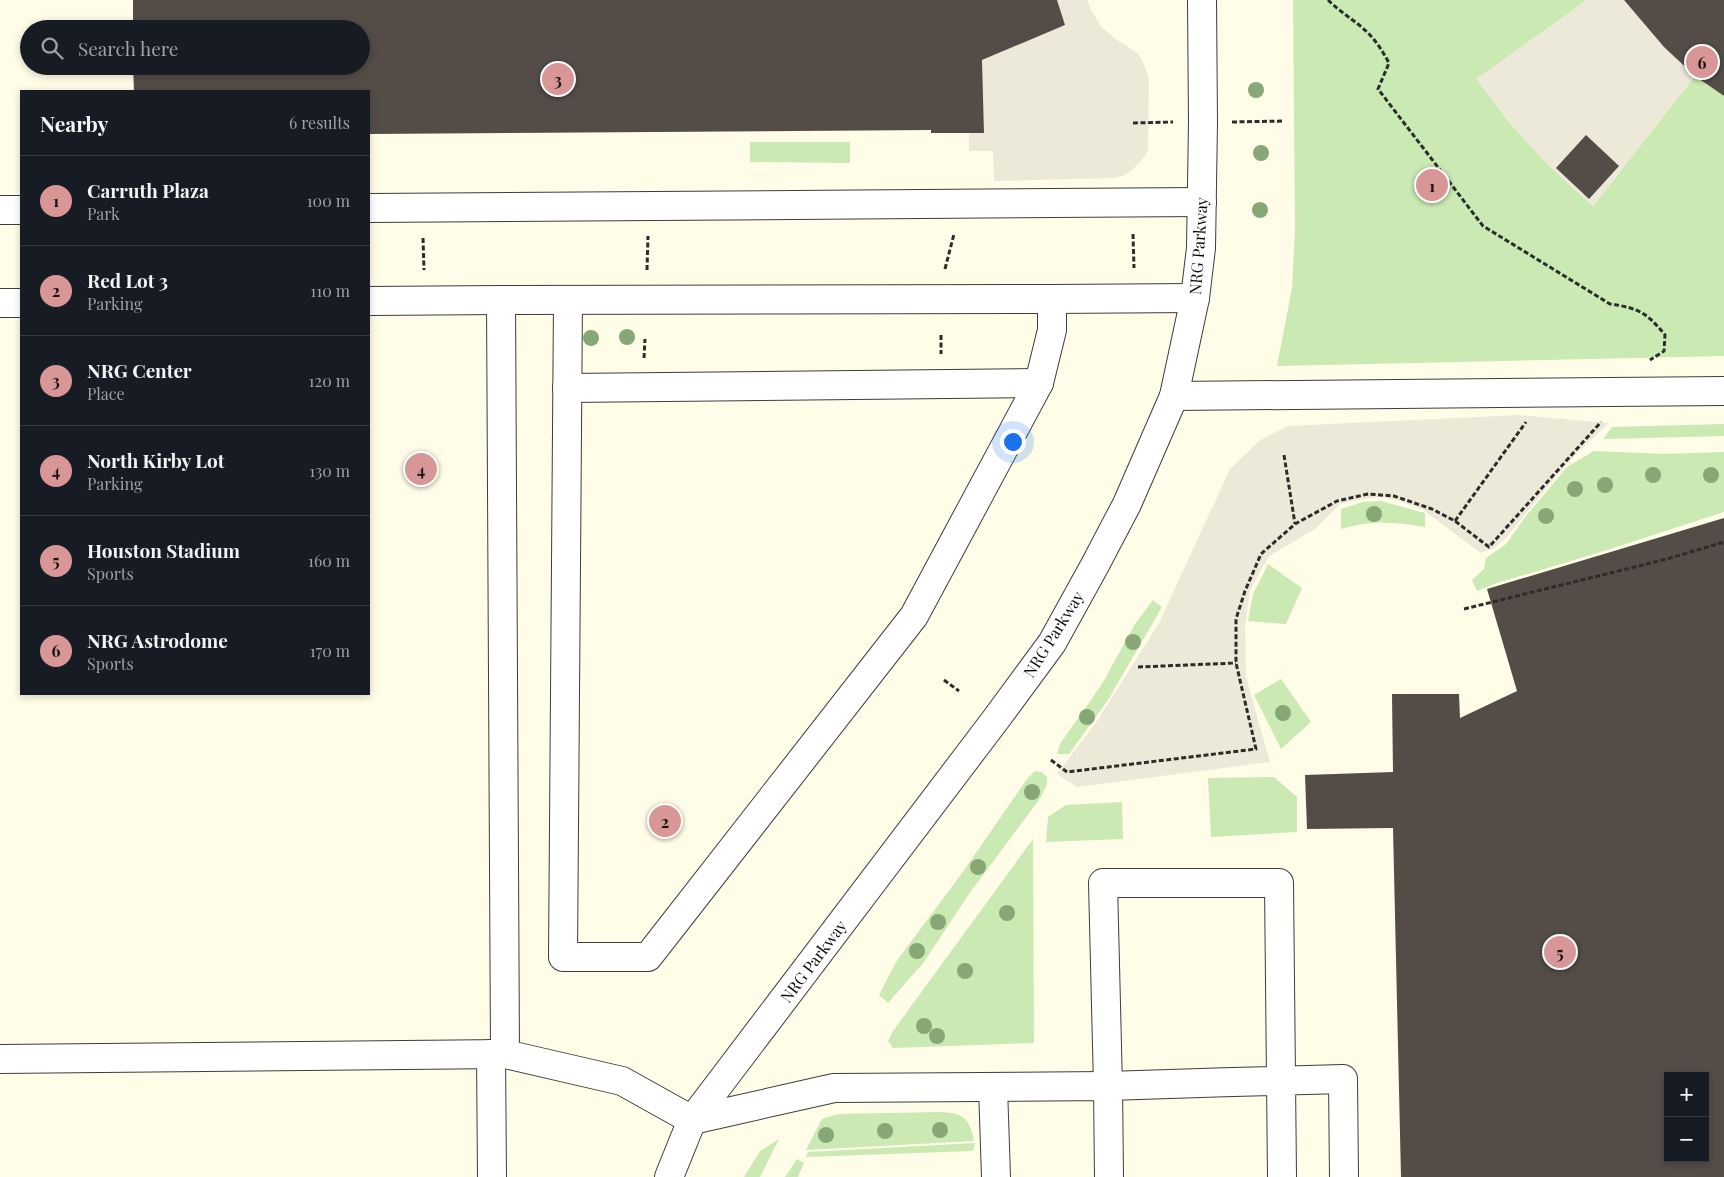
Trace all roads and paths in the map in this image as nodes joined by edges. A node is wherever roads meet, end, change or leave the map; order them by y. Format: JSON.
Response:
{"nodes":[{"id":1,"x":1202,"y":0,"type":"edge"},
{"id":2,"x":1328,"y":0,"type":"edge"},
{"id":3,"x":1284,"y":121,"type":"dead end"},
{"id":4,"x":1267,"y":122,"type":"dead end"},
{"id":5,"x":1134,"y":123,"type":"dead end"},
{"id":6,"x":1149,"y":123,"type":"dead end"},
{"id":7,"x":1202,"y":202,"type":"junction"},
{"id":8,"x":370,"y":208,"type":"edge"},
{"id":9,"x":0,"y":210,"type":"edge"},
{"id":10,"x":20,"y":210,"type":"edge"},
{"id":11,"x":955,"y":230,"type":"dead end"},
{"id":12,"x":648,"y":231,"type":"dead end"},
{"id":13,"x":1134,"y":234,"type":"dead end"},
{"id":14,"x":647,"y":270,"type":"dead end"},
{"id":15,"x":1134,"y":271,"type":"dead end"},
{"id":16,"x":944,"y":272,"type":"dead end"},
{"id":17,"x":1195,"y":298,"type":"junction"},
{"id":18,"x":1052,"y":299,"type":"junction"},
{"id":19,"x":502,"y":300,"type":"junction"},
{"id":20,"x":568,"y":300,"type":"junction"},
{"id":21,"x":370,"y":301,"type":"edge"},
{"id":22,"x":0,"y":303,"type":"edge"},
{"id":23,"x":20,"y":303,"type":"edge"},
{"id":24,"x":1645,"y":364,"type":"dead end"},
{"id":25,"x":1038,"y":383,"type":"junction"},
{"id":26,"x":566,"y":388,"type":"junction"},
{"id":27,"x":1724,"y":391,"type":"edge"},
{"id":28,"x":1632,"y":392,"type":"junction"},
{"id":29,"x":1546,"y":393,"type":"junction"},
{"id":30,"x":1174,"y":396,"type":"junction"},
{"id":31,"x":1284,"y":455,"type":"dead end"},
{"id":32,"x":1455,"y":522,"type":"junction"},
{"id":33,"x":1295,"y":524,"type":"junction"},
{"id":34,"x":1724,"y":542,"type":"edge"},
{"id":35,"x":1464,"y":609,"type":"dead end"},
{"id":36,"x":1236,"y":663,"type":"junction"},
{"id":37,"x":1138,"y":667,"type":"dead end"},
{"id":38,"x":944,"y":680,"type":"dead end"},
{"id":39,"x":959,"y":691,"type":"dead end"},
{"id":40,"x":1051,"y":760,"type":"dead end"},
{"id":41,"x":498,"y":1054,"type":"junction"},
{"id":42,"x":0,"y":1059,"type":"edge"},
{"id":43,"x":1281,"y":1081,"type":"junction"},
{"id":44,"x":1108,"y":1086,"type":"junction"},
{"id":45,"x":993,"y":1087,"type":"junction"},
{"id":46,"x":692,"y":1120,"type":"junction"},
{"id":47,"x":492,"y":1177,"type":"edge"},
{"id":48,"x":669,"y":1177,"type":"edge"},
{"id":49,"x":996,"y":1177,"type":"edge"},
{"id":50,"x":1109,"y":1177,"type":"edge"},
{"id":51,"x":1282,"y":1177,"type":"edge"},
{"id":52,"x":1344,"y":1177,"type":"edge"}],
"edges":[{"from":1,"to":7,"type":"lane","name":"NRG Parkway"},
{"from":2,"to":24,"type":"path"},
{"from":3,"to":4,"type":"path"},
{"from":5,"to":6,"type":"path"},
{"from":7,"to":8,"type":"lane"},
{"from":7,"to":17,"type":"lane","name":"NRG Parkway"},
{"from":9,"to":10,"type":"lane"},
{"from":11,"to":16,"type":"path"},
{"from":12,"to":14,"type":"path"},
{"from":13,"to":15,"type":"path"},
{"from":17,"to":18,"type":"lane"},
{"from":17,"to":30,"type":"lane","name":"NRG Parkway"},
{"from":18,"to":20,"type":"lane"},
{"from":18,"to":25,"type":"lane"},
{"from":19,"to":20,"type":"lane"},
{"from":19,"to":21,"type":"lane"},
{"from":19,"to":41,"type":"lane"},
{"from":20,"to":26,"type":"lane"},
{"from":22,"to":23,"type":"lane"},
{"from":25,"to":26,"type":"lane"},
{"from":25,"to":26,"type":"lane"},
{"from":27,"to":28,"type":"lane"},
{"from":28,"to":29,"type":"lane"},
{"from":28,"to":32,"type":"path"},
{"from":29,"to":30,"type":"lane"},
{"from":29,"to":32,"type":"path"},
{"from":30,"to":46,"type":"lane","name":"NRG Parkway"},
{"from":31,"to":33,"type":"path"},
{"from":32,"to":33,"type":"path"},
{"from":33,"to":36,"type":"path"},
{"from":34,"to":35,"type":"path"},
{"from":36,"to":37,"type":"path"},
{"from":36,"to":40,"type":"path"},
{"from":38,"to":39,"type":"path"},
{"from":41,"to":42,"type":"lane"},
{"from":41,"to":46,"type":"lane"},
{"from":41,"to":47,"type":"lane"},
{"from":43,"to":44,"type":"lane"},
{"from":43,"to":44,"type":"lane"},
{"from":43,"to":51,"type":"lane"},
{"from":43,"to":52,"type":"lane"},
{"from":44,"to":45,"type":"lane"},
{"from":44,"to":50,"type":"lane"},
{"from":45,"to":46,"type":"lane"},
{"from":45,"to":49,"type":"lane"},
{"from":46,"to":48,"type":"lane","name":"NRG Parkway"}]}
